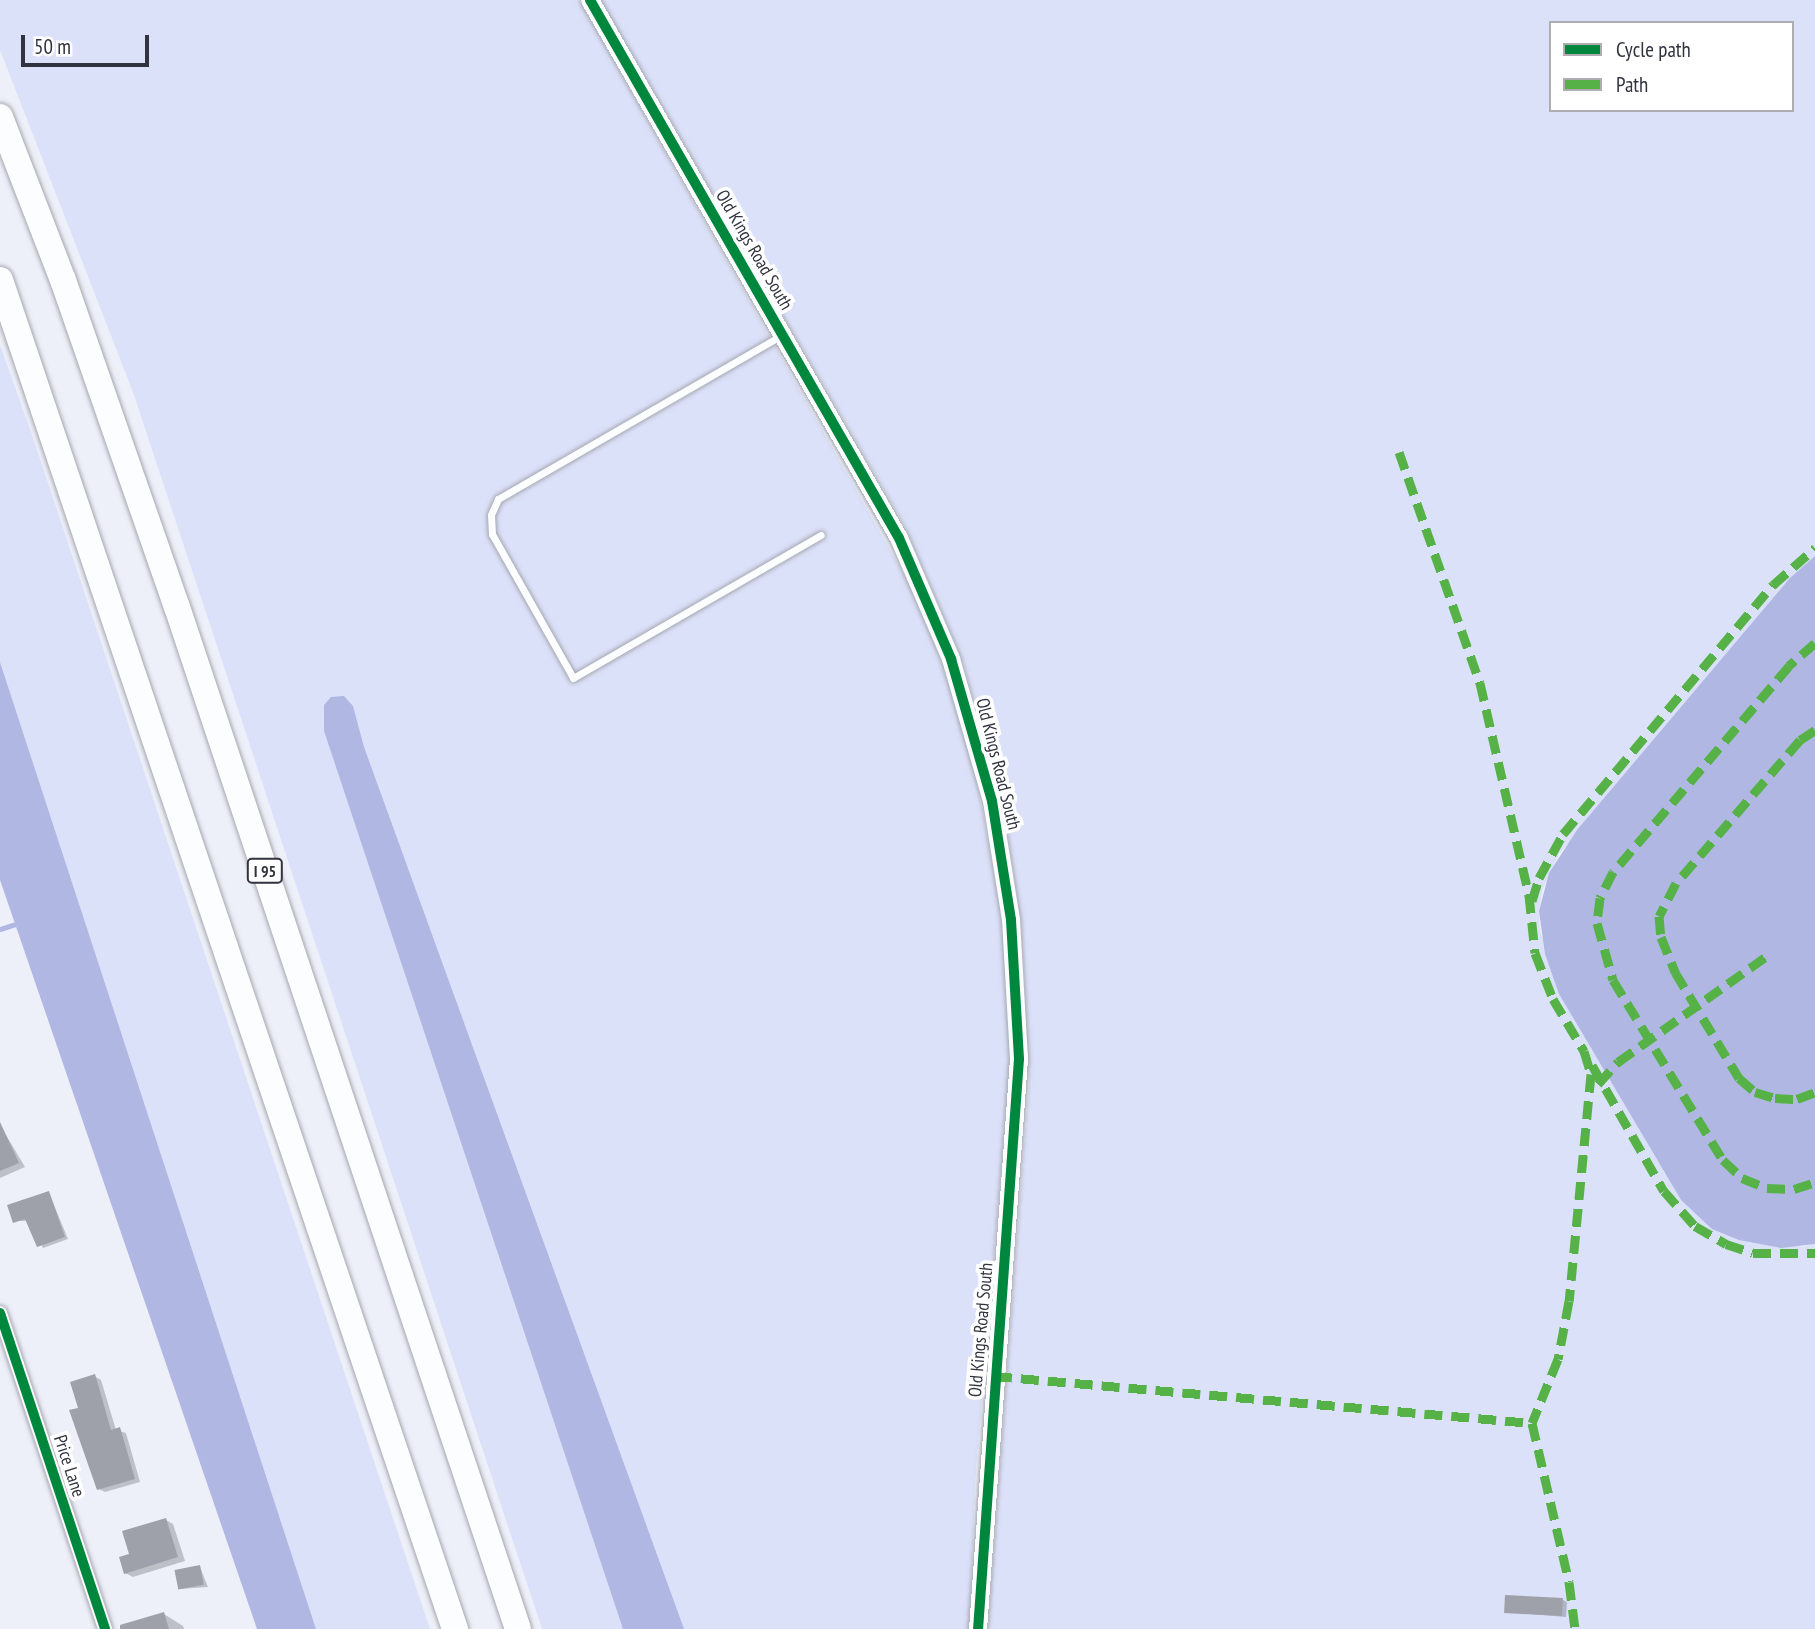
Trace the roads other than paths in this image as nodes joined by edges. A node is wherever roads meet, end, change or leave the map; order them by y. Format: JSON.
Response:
{"nodes":[{"id":1,"x":590,"y":0,"type":"edge"},
{"id":2,"x":0,"y":117,"type":"edge"},
{"id":3,"x":0,"y":280,"type":"edge"},
{"id":4,"x":783,"y":335,"type":"junction"},
{"id":5,"x":821,"y":535,"type":"dead end"},
{"id":6,"x":0,"y":1313,"type":"edge"},
{"id":7,"x":106,"y":1629,"type":"edge"},
{"id":8,"x":455,"y":1629,"type":"edge"},
{"id":9,"x":518,"y":1629,"type":"edge"},
{"id":10,"x":978,"y":1629,"type":"edge"}],
"edges":[{"from":1,"to":4,"type":"street","name":"Old Kings Road South"},
{"from":2,"to":9,"type":"highway","number":"I 95"},
{"from":3,"to":8,"type":"highway"},
{"from":4,"to":5,"type":"lane"},
{"from":4,"to":10,"type":"street","name":"Old Kings Road South"},
{"from":6,"to":7,"type":"street","name":"Price Lane"}]}
